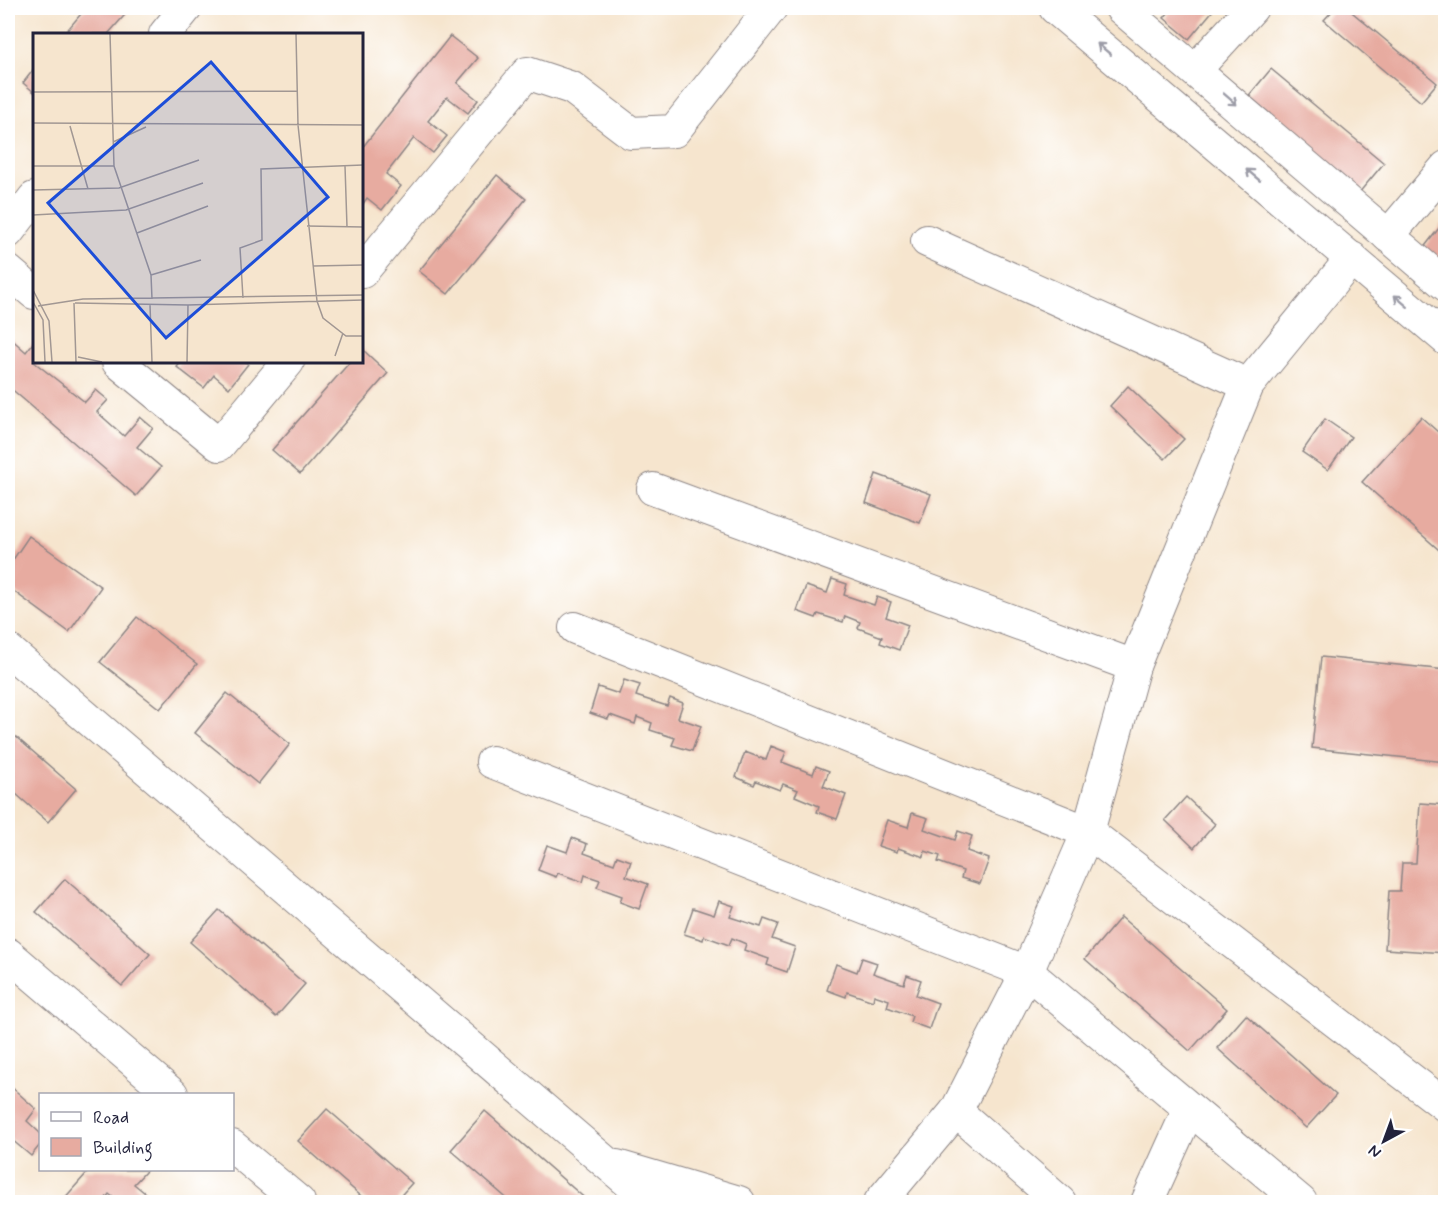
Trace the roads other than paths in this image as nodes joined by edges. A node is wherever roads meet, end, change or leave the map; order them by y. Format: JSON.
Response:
{"nodes":[{"id":1,"x":186,"y":8,"type":"edge"},
{"id":2,"x":771,"y":8,"type":"edge"},
{"id":3,"x":1055,"y":8,"type":"edge"},
{"id":4,"x":1121,"y":8,"type":"edge"},
{"id":5,"x":1252,"y":8,"type":"edge"},
{"id":6,"x":166,"y":33,"type":"edge"},
{"id":7,"x":1196,"y":69,"type":"junction"},
{"id":8,"x":1446,"y":167,"type":"edge"},
{"id":9,"x":33,"y":199,"type":"edge"},
{"id":10,"x":8,"y":232,"type":"edge"},
{"id":11,"x":1388,"y":236,"type":"junction"},
{"id":12,"x":927,"y":241,"type":"dead end"},
{"id":13,"x":1352,"y":258,"type":"junction"},
{"id":14,"x":8,"y":271,"type":"edge"},
{"id":15,"x":363,"y":271,"type":"edge"},
{"id":16,"x":1446,"y":285,"type":"edge"},
{"id":17,"x":33,"y":292,"type":"edge"},
{"id":18,"x":1446,"y":339,"type":"edge"},
{"id":19,"x":119,"y":363,"type":"edge"},
{"id":20,"x":287,"y":363,"type":"edge"},
{"id":21,"x":1248,"y":385,"type":"junction"},
{"id":22,"x":653,"y":489,"type":"dead end"},
{"id":23,"x":575,"y":628,"type":"dead end"},
{"id":24,"x":8,"y":650,"type":"edge"},
{"id":25,"x":1134,"y":666,"type":"junction"},
{"id":26,"x":492,"y":762,"type":"dead end"},
{"id":27,"x":1088,"y":832,"type":"junction"},
{"id":28,"x":8,"y":954,"type":"edge"},
{"id":29,"x":1027,"y":972,"type":"junction"},
{"id":30,"x":170,"y":1093,"type":"edge"},
{"id":31,"x":1446,"y":1106,"type":"edge"},
{"id":32,"x":1189,"y":1109,"type":"junction"},
{"id":33,"x":956,"y":1111,"type":"junction"},
{"id":34,"x":234,"y":1148,"type":"edge"},
{"id":35,"x":607,"y":1163,"type":"junction"},
{"id":36,"x":299,"y":1203,"type":"edge"},
{"id":37,"x":652,"y":1203,"type":"edge"},
{"id":38,"x":739,"y":1203,"type":"edge"},
{"id":39,"x":880,"y":1203,"type":"edge"},
{"id":40,"x":1060,"y":1203,"type":"edge"},
{"id":41,"x":1147,"y":1203,"type":"edge"},
{"id":42,"x":1301,"y":1203,"type":"edge"}],
"edges":[{"from":1,"to":6,"type":"street"},
{"from":2,"to":15,"type":"street"},
{"from":13,"to":3,"type":"street","one_way":true},
{"from":4,"to":7,"type":"street"},
{"from":5,"to":7,"type":"street"},
{"from":7,"to":11,"type":"street","one_way":true},
{"from":8,"to":11,"type":"street"},
{"from":9,"to":10,"type":"street"},
{"from":11,"to":16,"type":"street"},
{"from":12,"to":21,"type":"street"},
{"from":18,"to":13,"type":"street","one_way":true},
{"from":13,"to":21,"type":"street"},
{"from":14,"to":17,"type":"street"},
{"from":19,"to":20,"type":"street"},
{"from":21,"to":25,"type":"street"},
{"from":22,"to":25,"type":"street"},
{"from":23,"to":27,"type":"street"},
{"from":24,"to":35,"type":"street"},
{"from":25,"to":27,"type":"street"},
{"from":26,"to":29,"type":"street"},
{"from":27,"to":29,"type":"street"},
{"from":27,"to":31,"type":"street"},
{"from":28,"to":30,"type":"street"},
{"from":29,"to":32,"type":"street"},
{"from":29,"to":33,"type":"street"},
{"from":32,"to":41,"type":"street"},
{"from":32,"to":42,"type":"street"},
{"from":33,"to":39,"type":"street"},
{"from":33,"to":40,"type":"street"},
{"from":34,"to":36,"type":"street"},
{"from":35,"to":37,"type":"street"},
{"from":35,"to":38,"type":"street"}]}
